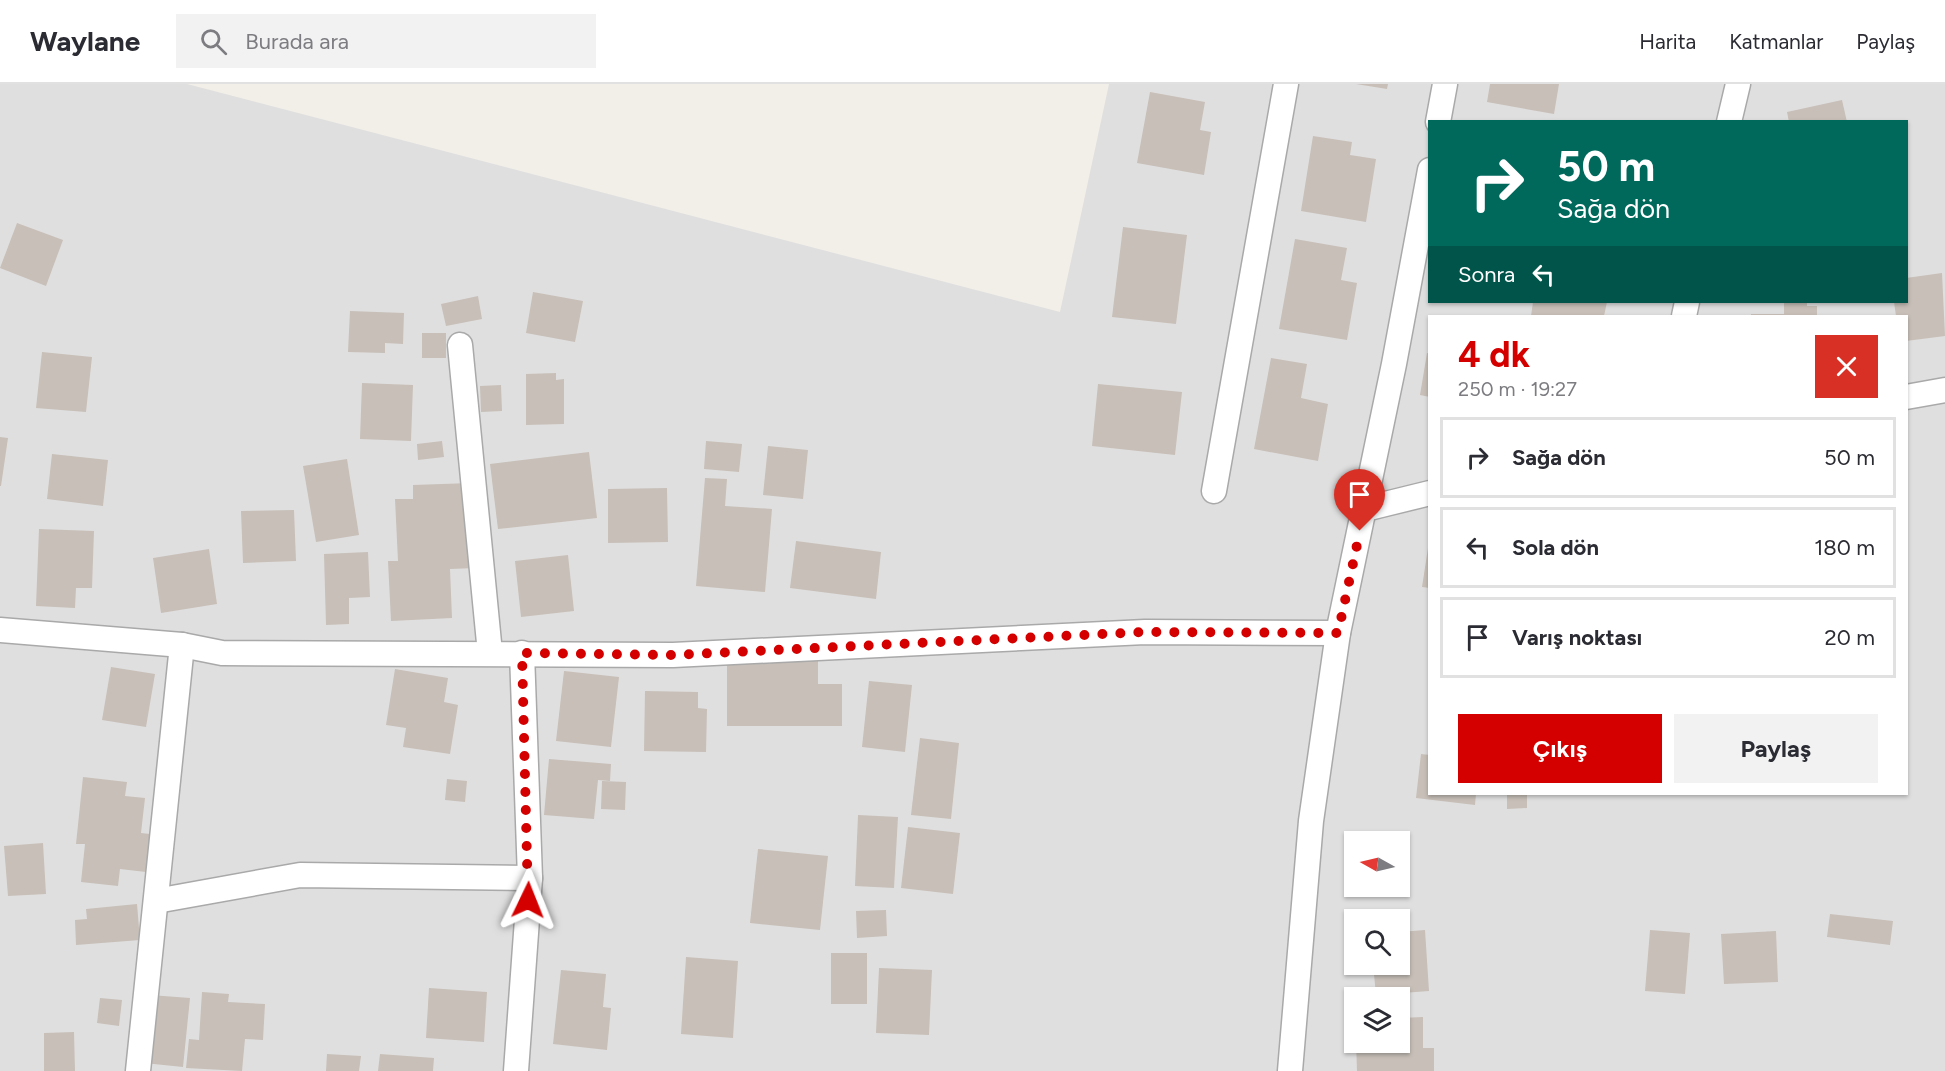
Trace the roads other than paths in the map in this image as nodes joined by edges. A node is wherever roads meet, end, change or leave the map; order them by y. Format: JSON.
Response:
{"nodes":[{"id":1,"x":1286,"y":84,"type":"edge"},
{"id":2,"x":1445,"y":84,"type":"edge"},
{"id":3,"x":1738,"y":84,"type":"edge"},
{"id":4,"x":1438,"y":120,"type":"edge"},
{"id":5,"x":1729,"y":120,"type":"edge"},
{"id":6,"x":1428,"y":180,"type":"edge"},
{"id":7,"x":460,"y":345,"type":"dead end"},
{"id":8,"x":1945,"y":390,"type":"edge"},
{"id":9,"x":1908,"y":397,"type":"edge"},
{"id":10,"x":1214,"y":490,"type":"dead end"},
{"id":11,"x":1428,"y":494,"type":"edge"},
{"id":12,"x":1365,"y":509,"type":"junction"},
{"id":13,"x":0,"y":630,"type":"edge"},
{"id":14,"x":1338,"y":633,"type":"junction"},
{"id":15,"x":183,"y":645,"type":"junction"},
{"id":16,"x":490,"y":653,"type":"junction"},
{"id":17,"x":522,"y":653,"type":"junction"},
{"id":18,"x":530,"y":878,"type":"junction"},
{"id":19,"x":156,"y":901,"type":"junction"},
{"id":20,"x":138,"y":1071,"type":"edge"},
{"id":21,"x":516,"y":1071,"type":"edge"},
{"id":22,"x":1290,"y":1071,"type":"edge"}],
"edges":[{"from":1,"to":10,"type":"street"},
{"from":2,"to":4,"type":"street"},
{"from":3,"to":5,"type":"street"},
{"from":6,"to":12,"type":"street"},
{"from":7,"to":16,"type":"street"},
{"from":8,"to":9,"type":"street"},
{"from":11,"to":12,"type":"street"},
{"from":12,"to":14,"type":"street"},
{"from":13,"to":15,"type":"street"},
{"from":14,"to":17,"type":"street"},
{"from":14,"to":22,"type":"street"},
{"from":15,"to":16,"type":"street"},
{"from":15,"to":19,"type":"street"},
{"from":16,"to":17,"type":"street"},
{"from":17,"to":18,"type":"street"},
{"from":18,"to":19,"type":"street"},
{"from":18,"to":21,"type":"street"},
{"from":19,"to":20,"type":"street"}]}
